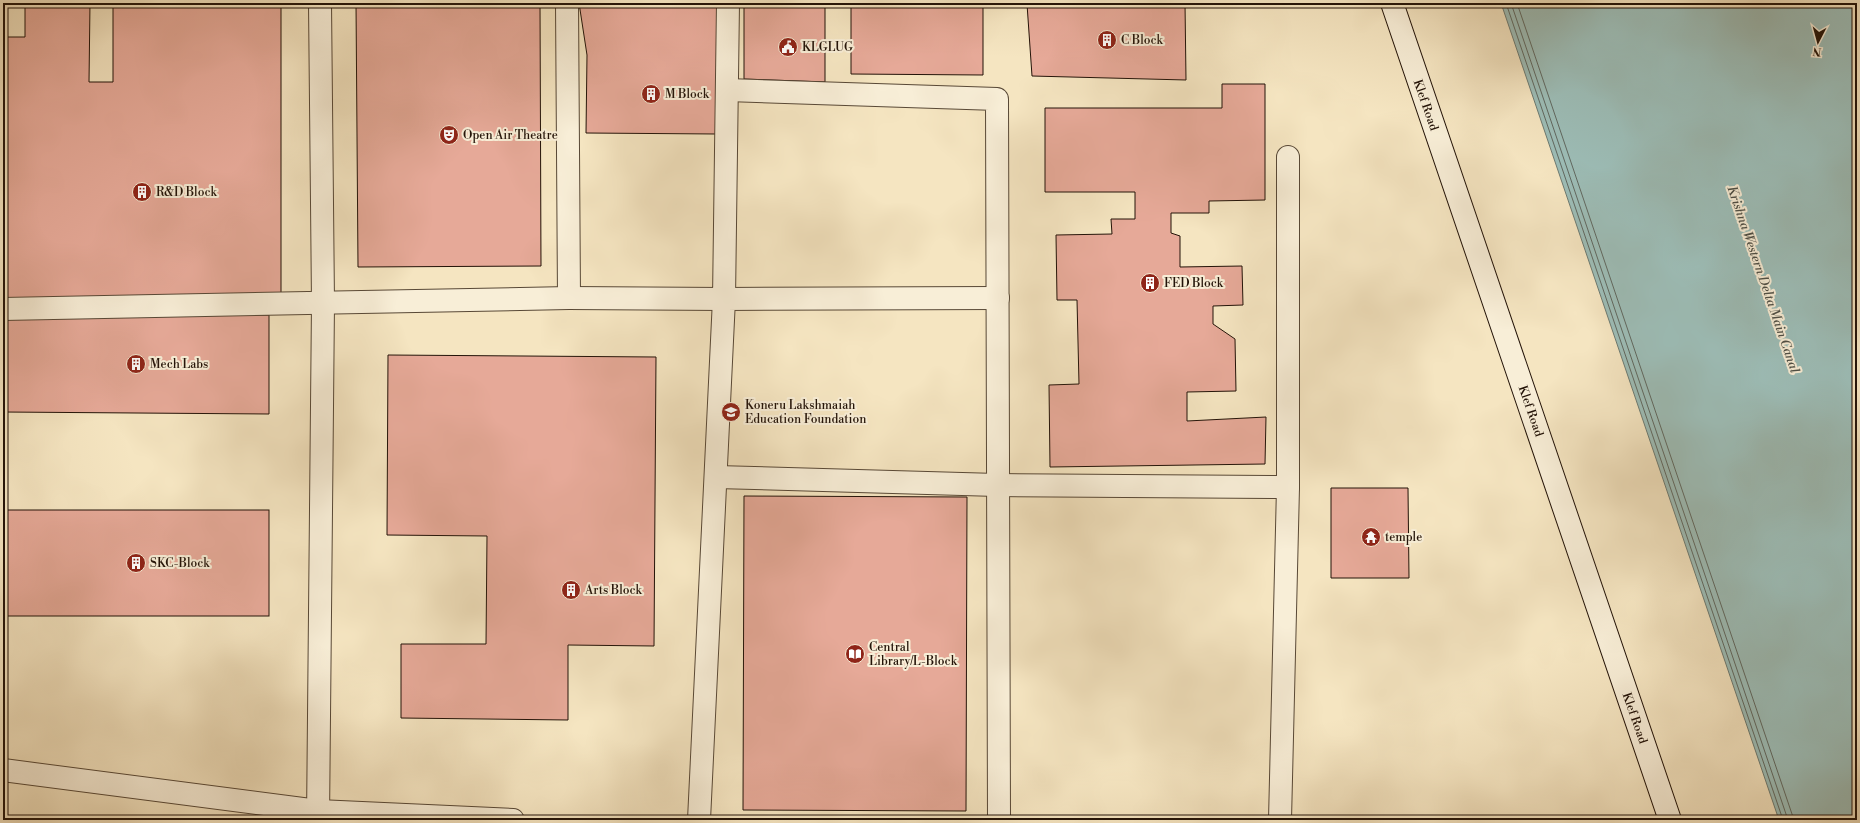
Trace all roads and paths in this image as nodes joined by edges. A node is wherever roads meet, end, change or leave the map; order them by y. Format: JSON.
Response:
{"nodes":[{"id":1,"x":320,"y":3,"type":"edge"},
{"id":2,"x":567,"y":3,"type":"edge"},
{"id":3,"x":728,"y":3,"type":"edge"},
{"id":4,"x":1392,"y":3,"type":"edge"},
{"id":5,"x":727,"y":90,"type":"junction"},
{"id":6,"x":1288,"y":157,"type":"dead end"},
{"id":7,"x":569,"y":298,"type":"junction"},
{"id":8,"x":998,"y":298,"type":"junction"},
{"id":9,"x":724,"y":299,"type":"junction"},
{"id":10,"x":323,"y":303,"type":"junction"},
{"id":11,"x":3,"y":309,"type":"edge"},
{"id":12,"x":716,"y":477,"type":"junction"},
{"id":13,"x":997,"y":485,"type":"junction"},
{"id":14,"x":1288,"y":487,"type":"junction"},
{"id":15,"x":3,"y":770,"type":"edge"},
{"id":16,"x":318,"y":815,"type":"edge"},
{"id":17,"x":513,"y":820,"type":"edge"},
{"id":18,"x":699,"y":820,"type":"edge"},
{"id":19,"x":999,"y":820,"type":"edge"},
{"id":20,"x":1280,"y":820,"type":"edge"},
{"id":21,"x":1670,"y":820,"type":"edge"}],
"edges":[{"from":1,"to":10,"type":"street"},
{"from":2,"to":7,"type":"street"},
{"from":3,"to":5,"type":"street"},
{"from":4,"to":21,"type":"street","name":"Klef Road"},
{"from":5,"to":8,"type":"street"},
{"from":5,"to":9,"type":"street"},
{"from":6,"to":14,"type":"street"},
{"from":7,"to":9,"type":"street"},
{"from":7,"to":10,"type":"street"},
{"from":8,"to":9,"type":"street"},
{"from":8,"to":13,"type":"street"},
{"from":9,"to":12,"type":"street"},
{"from":10,"to":11,"type":"street"},
{"from":10,"to":16,"type":"street"},
{"from":12,"to":13,"type":"street"},
{"from":12,"to":18,"type":"street"},
{"from":13,"to":14,"type":"street"},
{"from":13,"to":19,"type":"street"},
{"from":14,"to":20,"type":"street"},
{"from":15,"to":16,"type":"street"},
{"from":16,"to":17,"type":"street"}]}
